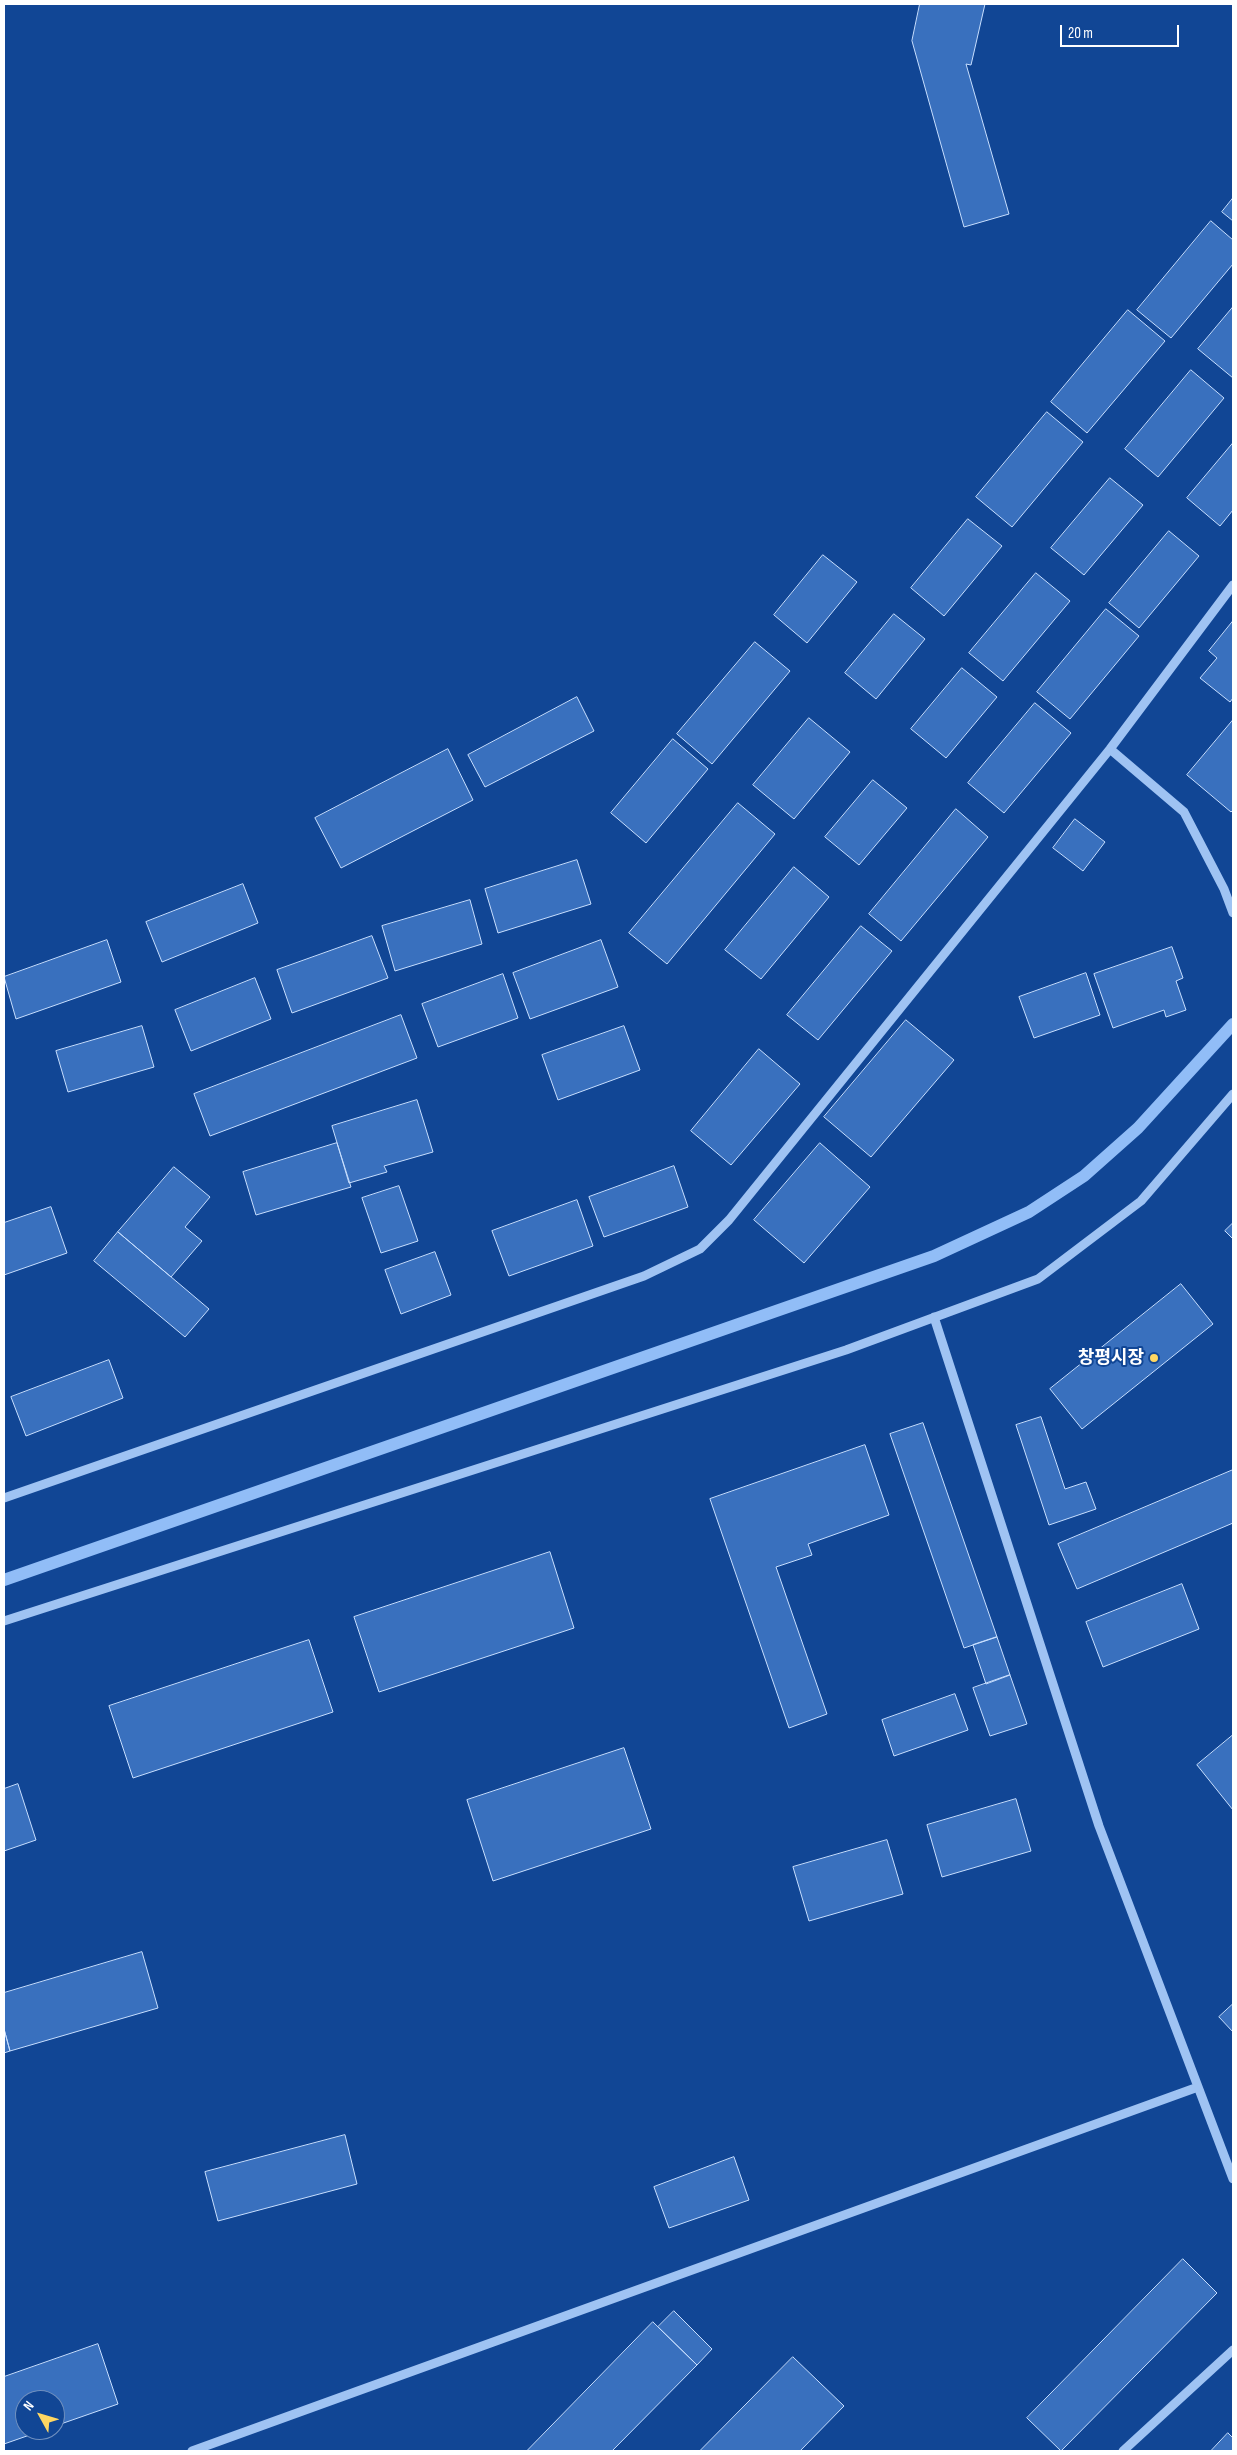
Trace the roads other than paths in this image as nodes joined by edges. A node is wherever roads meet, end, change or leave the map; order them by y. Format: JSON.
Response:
{"nodes":[{"id":1,"x":1233,"y":585,"type":"edge"},
{"id":2,"x":1110,"y":749,"type":"junction"},
{"id":3,"x":1233,"y":913,"type":"edge"},
{"id":4,"x":1233,"y":1094,"type":"edge"},
{"id":5,"x":934,"y":1317,"type":"junction"},
{"id":6,"x":4,"y":1498,"type":"edge"},
{"id":7,"x":4,"y":1621,"type":"edge"},
{"id":8,"x":1198,"y":2087,"type":"junction"},
{"id":9,"x":1233,"y":2179,"type":"edge"},
{"id":10,"x":1233,"y":2350,"type":"edge"},
{"id":11,"x":192,"y":2451,"type":"edge"},
{"id":12,"x":1123,"y":2451,"type":"edge"}],
"edges":[{"from":1,"to":2,"type":"street"},
{"from":2,"to":3,"type":"street"},
{"from":2,"to":6,"type":"street"},
{"from":4,"to":5,"type":"street"},
{"from":5,"to":7,"type":"street"},
{"from":5,"to":8,"type":"street"},
{"from":8,"to":9,"type":"street"},
{"from":8,"to":11,"type":"street"},
{"from":10,"to":12,"type":"street"}]}
